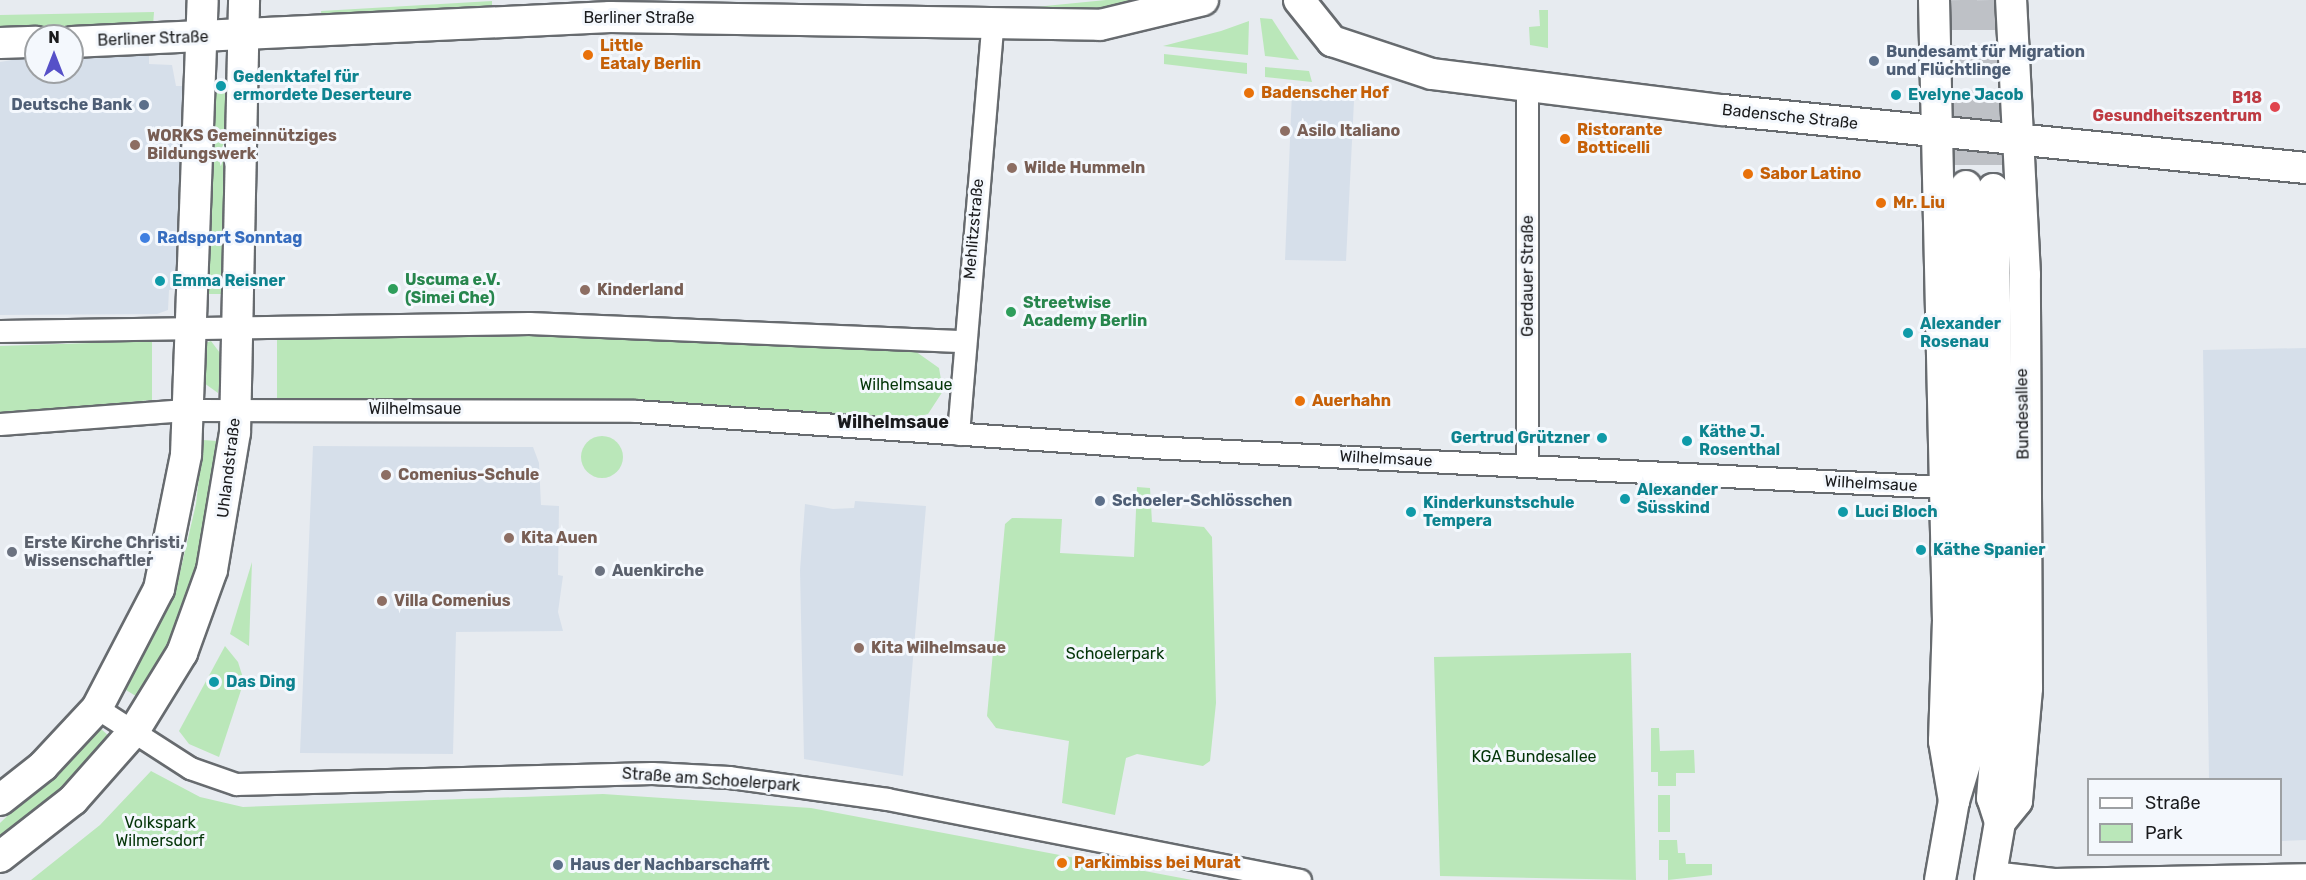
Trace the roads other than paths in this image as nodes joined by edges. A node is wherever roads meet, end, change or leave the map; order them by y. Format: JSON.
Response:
{"nodes":[{"id":1,"x":203,"y":0,"type":"edge"},
{"id":2,"x":244,"y":0,"type":"edge"},
{"id":3,"x":1203,"y":0,"type":"edge"},
{"id":4,"x":1299,"y":0,"type":"edge"},
{"id":5,"x":1934,"y":0,"type":"edge"},
{"id":6,"x":2011,"y":0,"type":"edge"},
{"id":7,"x":992,"y":25,"type":"junction"},
{"id":8,"x":244,"y":35,"type":"junction"},
{"id":9,"x":202,"y":38,"type":"junction"},
{"id":10,"x":24,"y":42,"type":"edge"},
{"id":11,"x":84,"y":42,"type":"edge"},
{"id":12,"x":0,"y":43,"type":"edge"},
{"id":13,"x":1527,"y":86,"type":"junction"},
{"id":14,"x":1938,"y":132,"type":"junction"},
{"id":15,"x":2019,"y":140,"type":"junction"},
{"id":16,"x":2306,"y":168,"type":"edge"},
{"id":17,"x":190,"y":324,"type":"junction"},
{"id":18,"x":240,"y":324,"type":"junction"},
{"id":19,"x":0,"y":331,"type":"edge"},
{"id":20,"x":965,"y":341,"type":"junction"},
{"id":21,"x":188,"y":410,"type":"junction"},
{"id":22,"x":236,"y":410,"type":"junction"},
{"id":23,"x":0,"y":424,"type":"edge"},
{"id":24,"x":958,"y":434,"type":"junction"},
{"id":25,"x":1527,"y":466,"type":"junction"},
{"id":26,"x":1944,"y":487,"type":"junction"},
{"id":27,"x":97,"y":708,"type":"junction"},
{"id":28,"x":134,"y":731,"type":"junction"},
{"id":29,"x":0,"y":800,"type":"edge"},
{"id":30,"x":1954,"y":801,"type":"junction"},
{"id":31,"x":2000,"y":822,"type":"junction"},
{"id":32,"x":0,"y":857,"type":"edge"},
{"id":33,"x":2306,"y":874,"type":"edge"},
{"id":34,"x":1991,"y":876,"type":"edge"},
{"id":35,"x":1300,"y":880,"type":"edge"},
{"id":36,"x":1940,"y":880,"type":"edge"}],
"edges":[{"from":1,"to":9,"type":"main road"},
{"from":2,"to":8,"type":"main road","name":"Uhlandstraße"},
{"from":3,"to":7,"type":"main road","name":"Berliner Straße"},
{"from":4,"to":13,"type":"main road","name":"Badensche Straße"},
{"from":5,"to":14,"type":"main road","name":"Bundesallee"},
{"from":6,"to":15,"type":"main road","name":"Bundesallee"},
{"from":7,"to":8,"type":"main road","name":"Berliner Straße"},
{"from":7,"to":20,"type":"street","name":"Mehlitzstraße"},
{"from":8,"to":9,"type":"main road","name":"Berliner Straße"},
{"from":8,"to":18,"type":"main road","name":"Uhlandstraße"},
{"from":9,"to":11,"type":"main road","name":"Berliner Straße"},
{"from":9,"to":17,"type":"main road"},
{"from":10,"to":12,"type":"main road"},
{"from":13,"to":14,"type":"main road","name":"Badensche Straße"},
{"from":13,"to":25,"type":"street","name":"Gerdauer Straße"},
{"from":14,"to":15,"type":"main road","name":"Badensche Straße"},
{"from":14,"to":26,"type":"main road","name":"Bundesallee"},
{"from":15,"to":16,"type":"main road","name":"Badensche Straße"},
{"from":15,"to":31,"type":"main road","name":"Bundesallee"},
{"from":17,"to":18,"type":"street"},
{"from":17,"to":19,"type":"street"},
{"from":17,"to":21,"type":"main road"},
{"from":18,"to":20,"type":"street"},
{"from":18,"to":22,"type":"main road","name":"Uhlandstraße"},
{"from":20,"to":24,"type":"street","name":"Mehlitzstraße"},
{"from":21,"to":22,"type":"street","name":"Wilhelmsaue"},
{"from":21,"to":23,"type":"street","name":"Wilhelmsaue"},
{"from":21,"to":27,"type":"main road"},
{"from":22,"to":24,"type":"street","name":"Wilhelmsaue"},
{"from":22,"to":28,"type":"main road","name":"Uhlandstraße"},
{"from":24,"to":25,"type":"street","name":"Wilhelmsaue"},
{"from":25,"to":26,"type":"street","name":"Wilhelmsaue"},
{"from":26,"to":30,"type":"main road","name":"Bundesallee"},
{"from":27,"to":28,"type":"street","name":"Straße am Schoelerpark"},
{"from":27,"to":29,"type":"main road"},
{"from":28,"to":32,"type":"main road","name":"Uhlandstraße"},
{"from":28,"to":35,"type":"street","name":"Straße am Schoelerpark"},
{"from":30,"to":31,"type":"main road","name":"Bundesallee"},
{"from":30,"to":36,"type":"main road","name":"Bundesallee"},
{"from":31,"to":34,"type":"main road","name":"Bundesallee"},
{"from":33,"to":34,"type":"street"}]}
